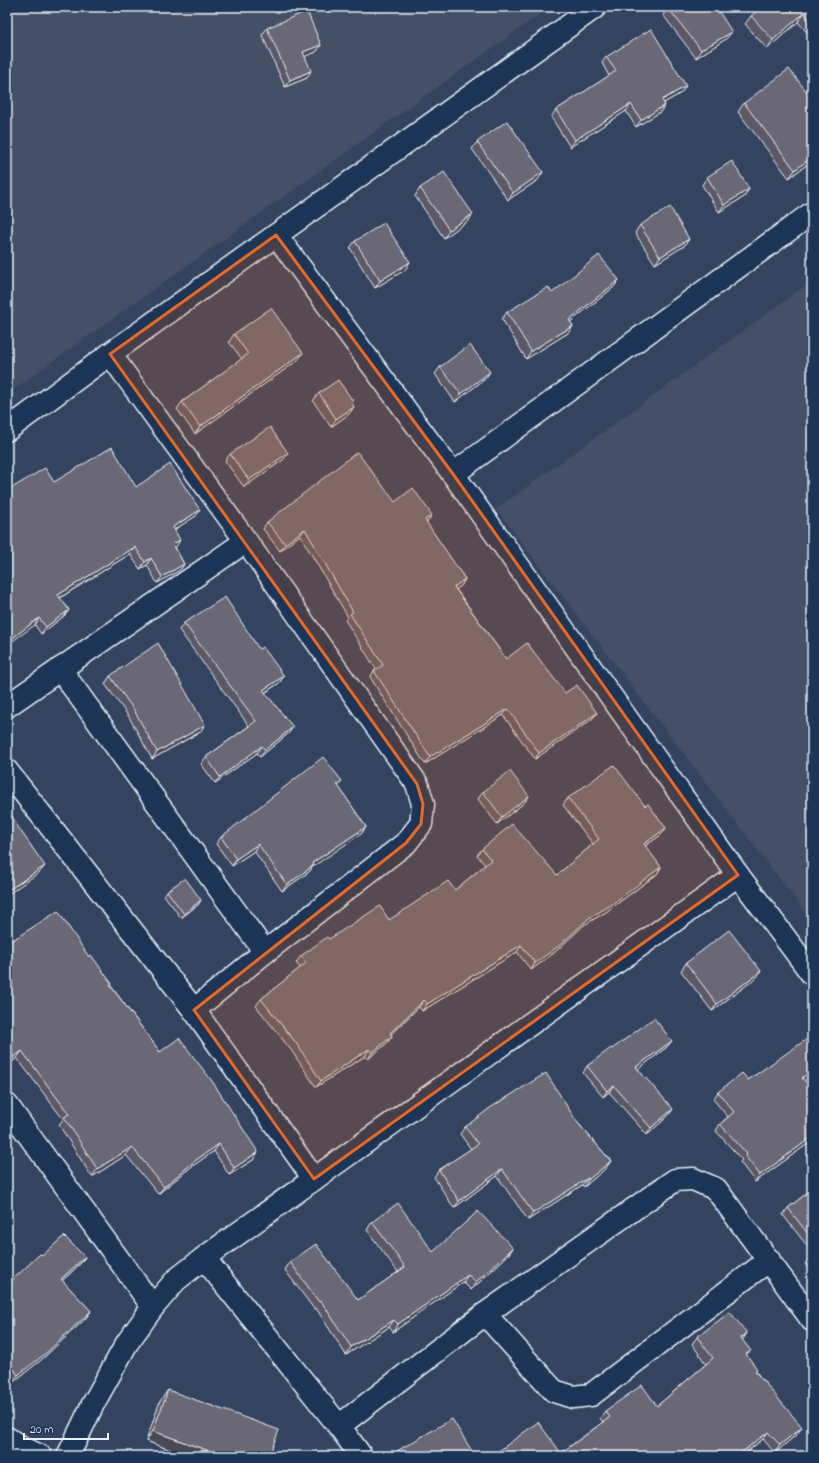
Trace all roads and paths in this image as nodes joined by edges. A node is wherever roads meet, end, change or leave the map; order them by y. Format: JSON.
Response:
{"nodes":[{"id":1,"x":595,"y":7,"type":"edge"},
{"id":2,"x":812,"y":213,"type":"edge"},
{"id":3,"x":276,"y":235,"type":"junction"},
{"id":4,"x":110,"y":354,"type":"junction"},
{"id":5,"x":7,"y":430,"type":"edge"},
{"id":6,"x":453,"y":474,"type":"junction"},
{"id":7,"x":246,"y":541,"type":"junction"},
{"id":8,"x":60,"y":669,"type":"junction"},
{"id":9,"x":7,"y":706,"type":"edge"},
{"id":10,"x":7,"y":770,"type":"edge"},
{"id":11,"x":738,"y":875,"type":"junction"},
{"id":12,"x":265,"y":952,"type":"junction"},
{"id":13,"x":812,"y":974,"type":"edge"},
{"id":14,"x":194,"y":1010,"type":"junction"},
{"id":15,"x":7,"y":1106,"type":"edge"},
{"id":16,"x":314,"y":1179,"type":"junction"},
{"id":17,"x":204,"y":1258,"type":"junction"},
{"id":18,"x":769,"y":1260,"type":"junction"},
{"id":19,"x":153,"y":1307,"type":"junction"},
{"id":20,"x":485,"y":1314,"type":"junction"},
{"id":21,"x":812,"y":1320,"type":"edge"},
{"id":22,"x":339,"y":1426,"type":"junction"},
{"id":23,"x":7,"y":1438,"type":"edge"},
{"id":24,"x":40,"y":1456,"type":"edge"},
{"id":25,"x":68,"y":1456,"type":"edge"},
{"id":26,"x":361,"y":1456,"type":"edge"}],
"edges":[{"from":1,"to":3,"type":"street"},
{"from":2,"to":6,"type":"street"},
{"from":3,"to":4,"type":"street"},
{"from":3,"to":6,"type":"street"},
{"from":4,"to":5,"type":"street"},
{"from":4,"to":7,"type":"street"},
{"from":6,"to":11,"type":"street"},
{"from":7,"to":8,"type":"street"},
{"from":7,"to":12,"type":"street"},
{"from":8,"to":9,"type":"street"},
{"from":8,"to":12,"type":"street"},
{"from":10,"to":14,"type":"street"},
{"from":11,"to":13,"type":"street"},
{"from":11,"to":16,"type":"street"},
{"from":12,"to":14,"type":"street"},
{"from":14,"to":16,"type":"street"},
{"from":15,"to":19,"type":"street"},
{"from":16,"to":17,"type":"street"},
{"from":17,"to":19,"type":"street"},
{"from":17,"to":22,"type":"street"},
{"from":18,"to":20,"type":"street"},
{"from":18,"to":20,"type":"street"},
{"from":18,"to":21,"type":"street"},
{"from":19,"to":25,"type":"street"},
{"from":20,"to":22,"type":"street"},
{"from":22,"to":26,"type":"street"},
{"from":23,"to":24,"type":"street"}]}
